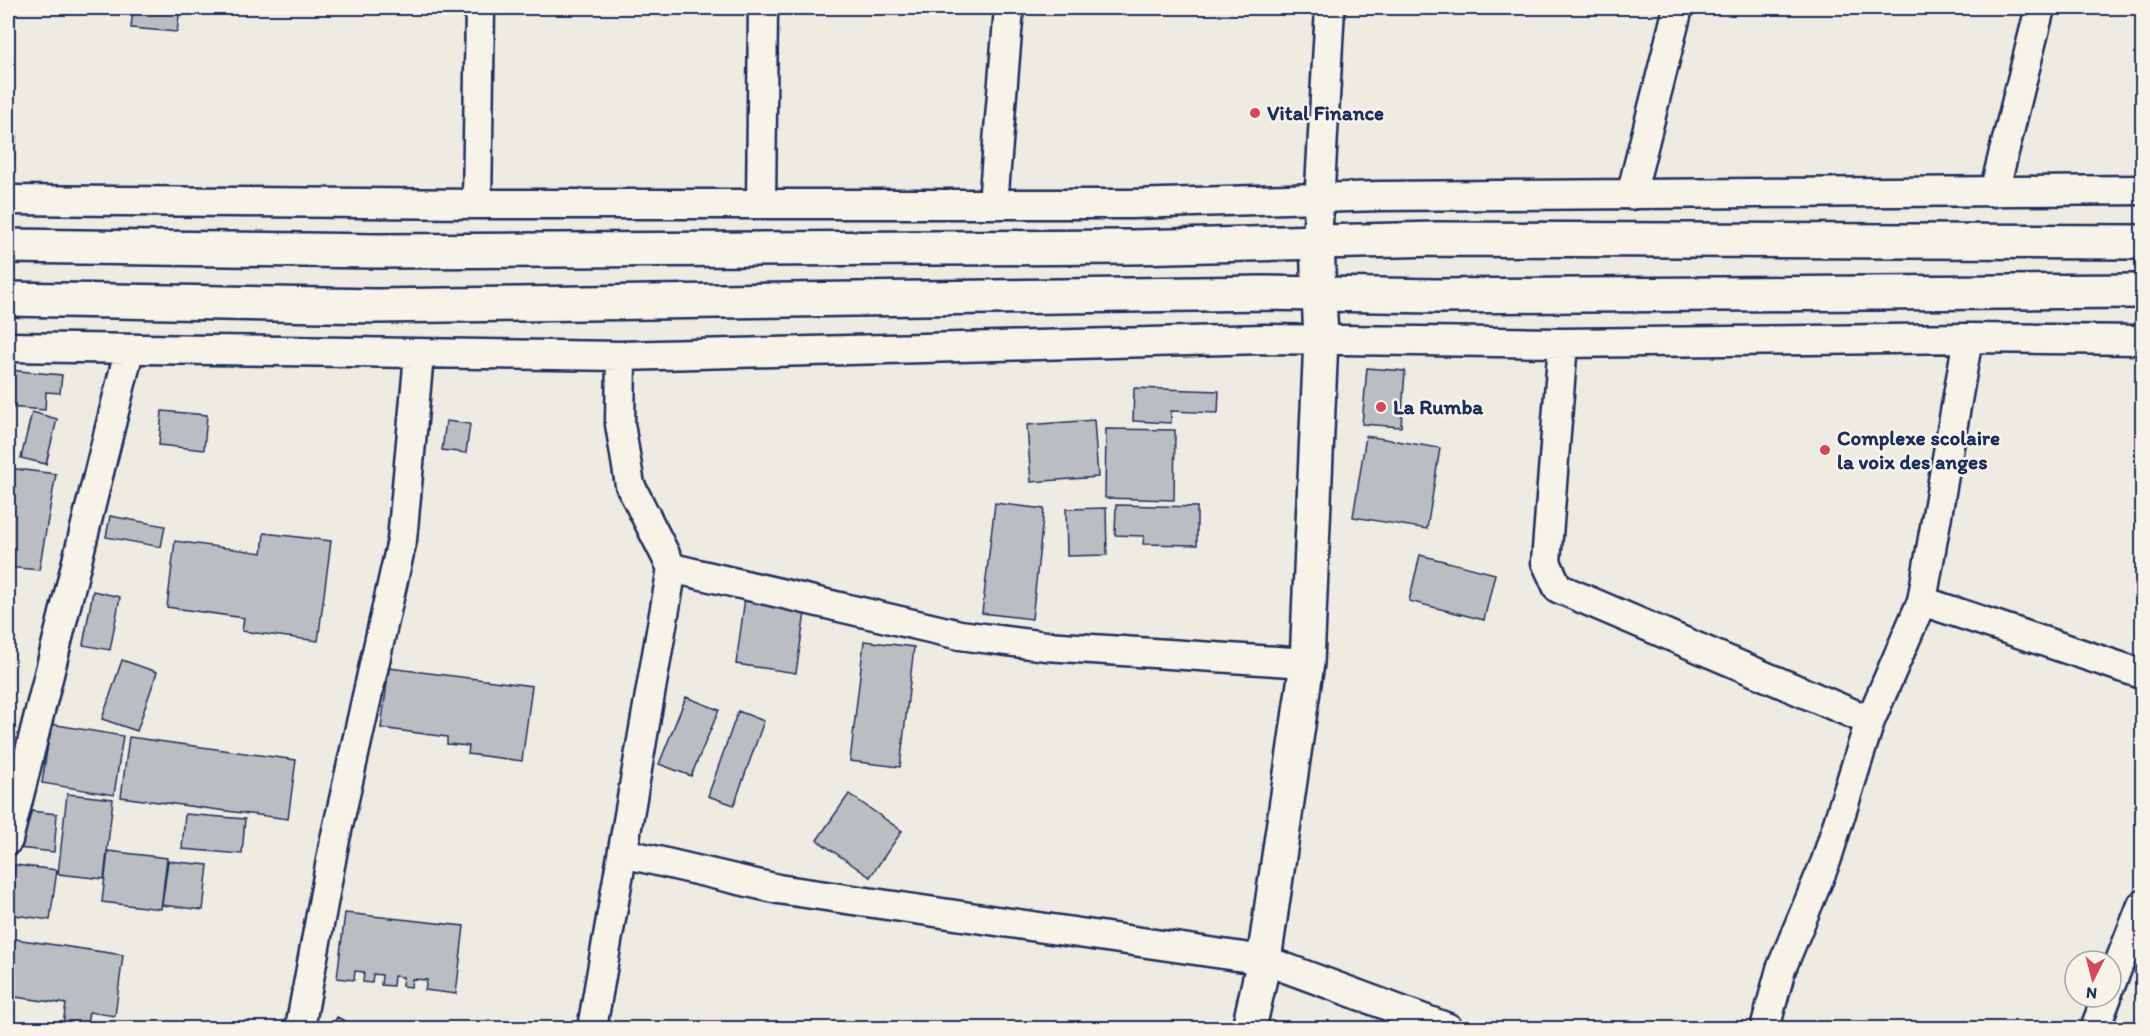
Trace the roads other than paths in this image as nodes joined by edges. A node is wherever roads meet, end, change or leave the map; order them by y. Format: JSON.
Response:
{"nodes":[{"id":1,"x":480,"y":8,"type":"edge"},
{"id":2,"x":763,"y":8,"type":"edge"},
{"id":3,"x":1009,"y":8,"type":"edge"},
{"id":4,"x":1330,"y":8,"type":"edge"},
{"id":5,"x":1678,"y":8,"type":"edge"},
{"id":6,"x":2040,"y":8,"type":"edge"},
{"id":7,"x":2142,"y":190,"type":"edge"},
{"id":8,"x":1994,"y":192,"type":"junction"},
{"id":9,"x":1631,"y":195,"type":"junction"},
{"id":10,"x":8,"y":200,"type":"edge"},
{"id":11,"x":1320,"y":200,"type":"junction"},
{"id":12,"x":477,"y":204,"type":"junction"},
{"id":13,"x":761,"y":204,"type":"junction"},
{"id":14,"x":993,"y":204,"type":"junction"},
{"id":15,"x":1317,"y":241,"type":"junction"},
{"id":16,"x":2142,"y":242,"type":"edge"},
{"id":17,"x":8,"y":246,"type":"edge"},
{"id":18,"x":2142,"y":291,"type":"edge"},
{"id":19,"x":1319,"y":294,"type":"junction"},
{"id":20,"x":8,"y":299,"type":"edge"},
{"id":21,"x":1968,"y":338,"type":"junction"},
{"id":22,"x":1321,"y":339,"type":"junction"},
{"id":23,"x":2142,"y":340,"type":"edge"},
{"id":24,"x":1563,"y":343,"type":"junction"},
{"id":25,"x":8,"y":347,"type":"edge"},
{"id":26,"x":129,"y":351,"type":"junction"},
{"id":27,"x":419,"y":355,"type":"junction"},
{"id":28,"x":621,"y":356,"type":"junction"},
{"id":29,"x":672,"y":568,"type":"junction"},
{"id":30,"x":1922,"y":600,"type":"junction"},
{"id":31,"x":1307,"y":663,"type":"junction"},
{"id":32,"x":2142,"y":674,"type":"edge"},
{"id":33,"x":1870,"y":721,"type":"junction"},
{"id":34,"x":8,"y":840,"type":"edge"},
{"id":35,"x":623,"y":853,"type":"junction"},
{"id":36,"x":2142,"y":905,"type":"edge"},
{"id":37,"x":2123,"y":953,"type":"edge"},
{"id":38,"x":1264,"y":960,"type":"junction"},
{"id":39,"x":2102,"y":1009,"type":"edge"},
{"id":40,"x":300,"y":1029,"type":"edge"},
{"id":41,"x":592,"y":1029,"type":"edge"},
{"id":42,"x":1249,"y":1029,"type":"edge"},
{"id":43,"x":1449,"y":1029,"type":"edge"},
{"id":44,"x":1766,"y":1029,"type":"edge"},
{"id":45,"x":2096,"y":1029,"type":"edge"}],
"edges":[{"from":1,"to":12,"type":"street"},
{"from":2,"to":13,"type":"street"},
{"from":3,"to":14,"type":"street"},
{"from":4,"to":11,"type":"street"},
{"from":5,"to":9,"type":"street"},
{"from":6,"to":8,"type":"street"},
{"from":7,"to":8,"type":"street"},
{"from":8,"to":9,"type":"street"},
{"from":9,"to":11,"type":"street"},
{"from":10,"to":12,"type":"street"},
{"from":11,"to":14,"type":"street"},
{"from":11,"to":15,"type":"street"},
{"from":12,"to":13,"type":"street"},
{"from":13,"to":14,"type":"street"},
{"from":15,"to":16,"type":"main road"},
{"from":15,"to":17,"type":"main road"},
{"from":15,"to":19,"type":"main road"},
{"from":18,"to":19,"type":"main road"},
{"from":19,"to":20,"type":"main road"},
{"from":19,"to":22,"type":"main road"},
{"from":21,"to":23,"type":"street"},
{"from":21,"to":24,"type":"street"},
{"from":21,"to":30,"type":"street"},
{"from":22,"to":24,"type":"street"},
{"from":22,"to":28,"type":"street"},
{"from":22,"to":31,"type":"main road"},
{"from":24,"to":33,"type":"street"},
{"from":25,"to":26,"type":"street"},
{"from":26,"to":27,"type":"street"},
{"from":26,"to":34,"type":"street"},
{"from":27,"to":28,"type":"street"},
{"from":27,"to":40,"type":"street"},
{"from":28,"to":29,"type":"street"},
{"from":29,"to":31,"type":"street"},
{"from":29,"to":35,"type":"street"},
{"from":30,"to":32,"type":"street"},
{"from":30,"to":33,"type":"street"},
{"from":31,"to":38,"type":"main road"},
{"from":33,"to":44,"type":"street"},
{"from":35,"to":38,"type":"street"},
{"from":35,"to":41,"type":"street"},
{"from":36,"to":37,"type":"street"},
{"from":38,"to":42,"type":"main road"},
{"from":38,"to":43,"type":"street"},
{"from":39,"to":45,"type":"street"}]}
